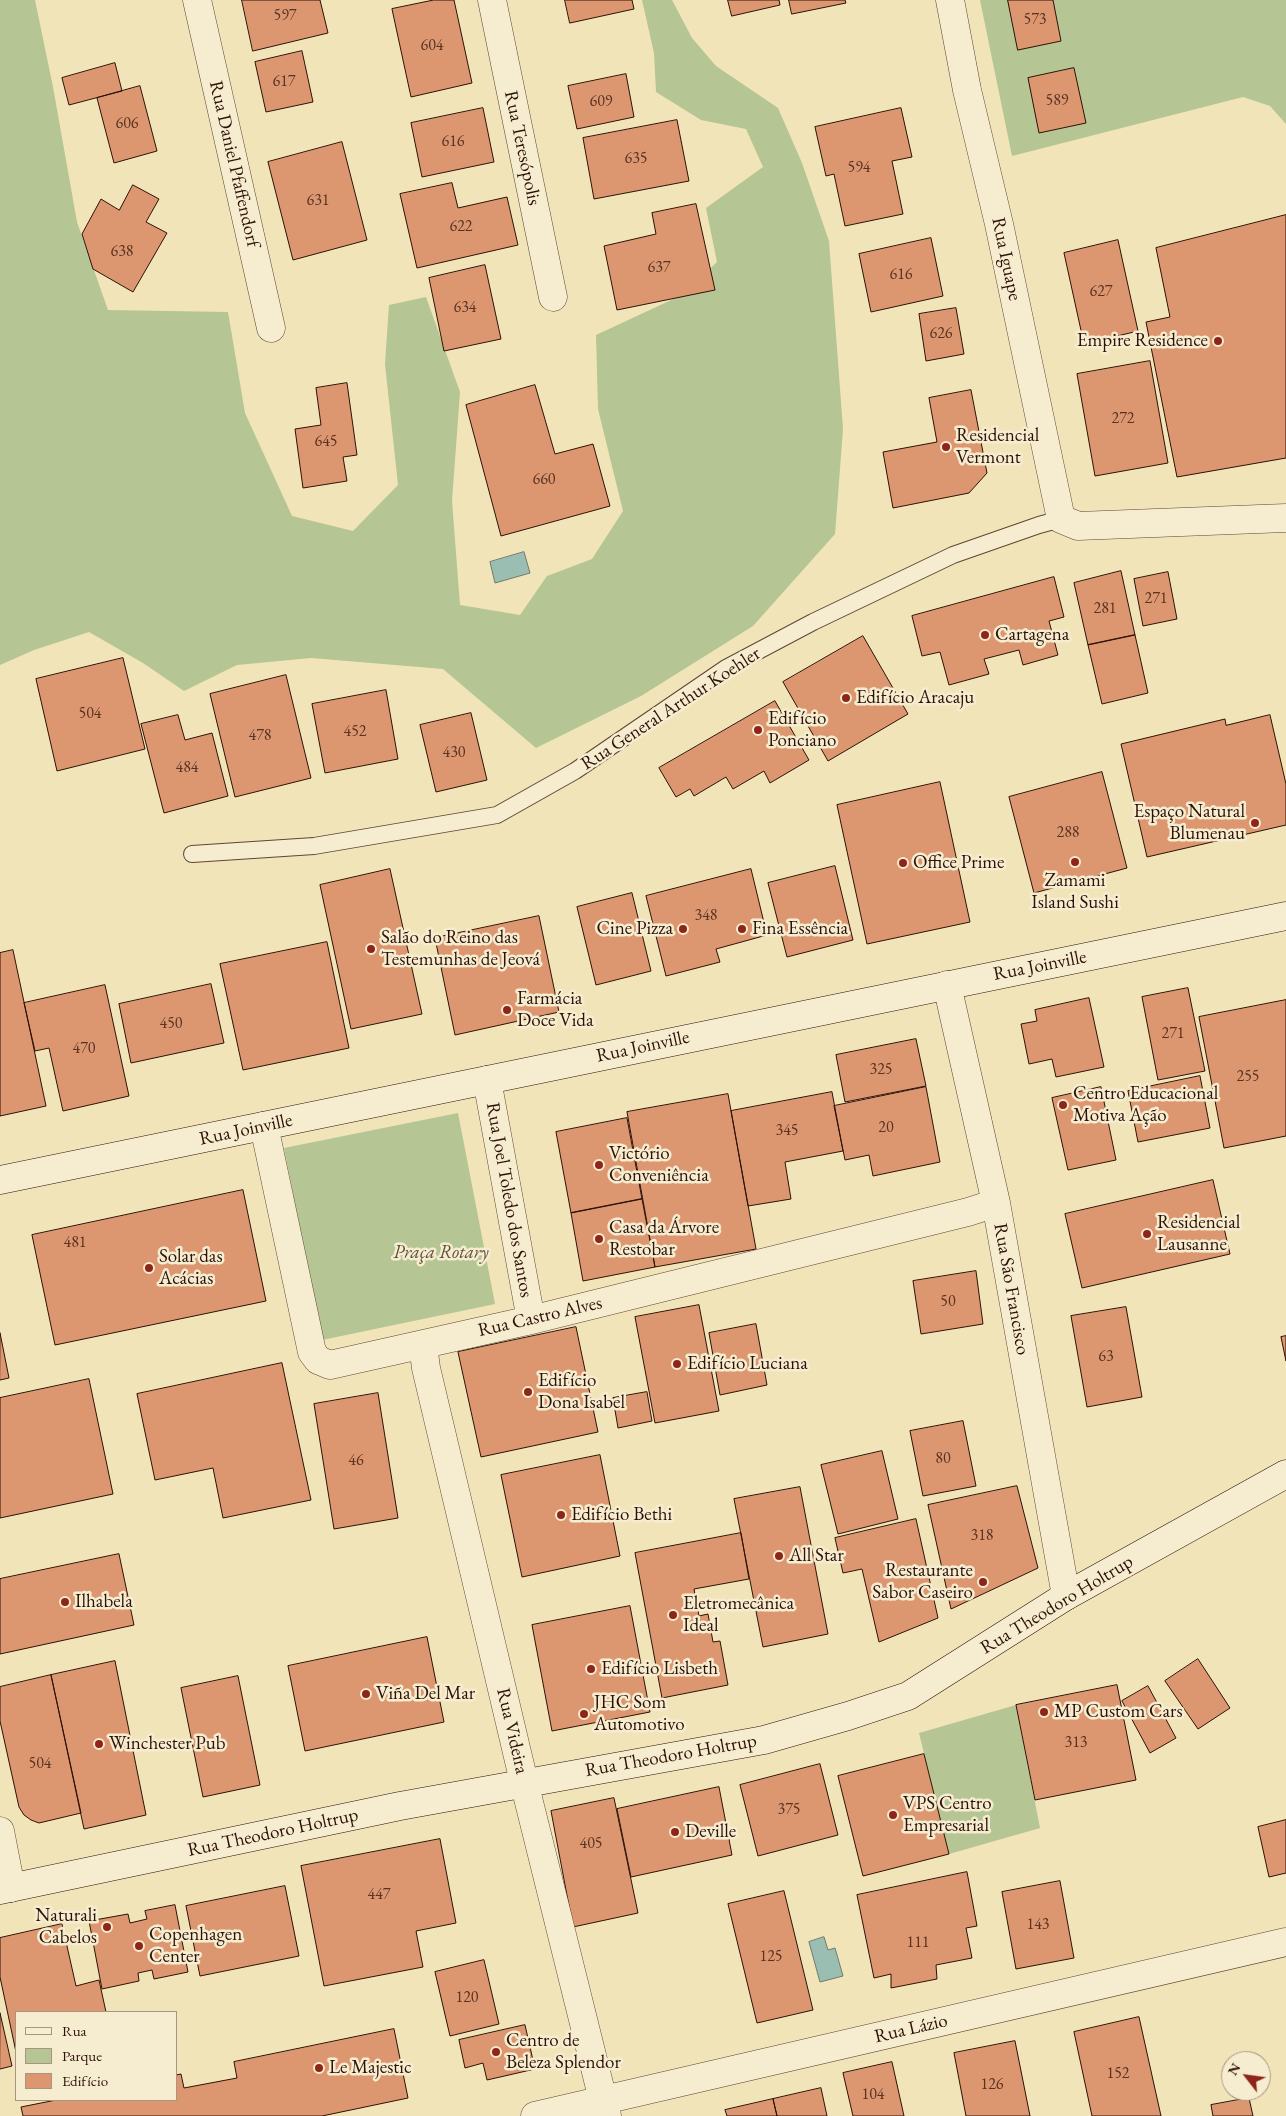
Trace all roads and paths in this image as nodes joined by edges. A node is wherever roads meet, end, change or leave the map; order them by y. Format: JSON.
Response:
{"nodes":[{"id":1,"x":198,"y":0,"type":"edge"},
{"id":2,"x":492,"y":0,"type":"edge"},
{"id":3,"x":950,"y":0,"type":"edge"},
{"id":4,"x":553,"y":297,"type":"dead end"},
{"id":5,"x":270,"y":328,"type":"dead end"},
{"id":6,"x":1286,"y":518,"type":"edge"},
{"id":7,"x":1061,"y":519,"type":"junction"},
{"id":8,"x":192,"y":854,"type":"dead end"},
{"id":9,"x":1286,"y":916,"type":"edge"},
{"id":10,"x":947,"y":985,"type":"junction"},
{"id":11,"x":486,"y":1080,"type":"junction"},
{"id":12,"x":264,"y":1126,"type":"junction"},
{"id":13,"x":0,"y":1180,"type":"edge"},
{"id":14,"x":996,"y":1203,"type":"junction"},
{"id":15,"x":531,"y":1320,"type":"junction"},
{"id":16,"x":423,"y":1345,"type":"junction"},
{"id":17,"x":1286,"y":1474,"type":"edge"},
{"id":18,"x":1066,"y":1596,"type":"junction"},
{"id":19,"x":524,"y":1782,"type":"junction"},
{"id":20,"x":0,"y":1831,"type":"edge"},
{"id":21,"x":6,"y":1889,"type":"edge"},
{"id":22,"x":1286,"y":1942,"type":"edge"},
{"id":23,"x":606,"y":2108,"type":"edge"},
{"id":24,"x":535,"y":2116,"type":"edge"}],
"edges":[{"from":1,"to":5,"type":"street","name":"Rua Daniel Pfaffendorf"},
{"from":2,"to":4,"type":"street","name":"Rua Teresópolis"},
{"from":3,"to":7,"type":"street","name":"Rua Iguape"},
{"from":6,"to":7,"type":"street"},
{"from":7,"to":8,"type":"lane","name":"Rua General Arthur Koehler"},
{"from":9,"to":10,"type":"street","name":"Rua Joinville"},
{"from":10,"to":11,"type":"street","name":"Rua Joinville"},
{"from":10,"to":14,"type":"street","name":"Rua São Francisco"},
{"from":11,"to":12,"type":"street","name":"Rua Joinville"},
{"from":11,"to":15,"type":"street","name":"Rua Joel Toledo dos Santos"},
{"from":12,"to":13,"type":"street","name":"Rua Joinville"},
{"from":12,"to":16,"type":"street","name":"Rua Castro Alves"},
{"from":14,"to":15,"type":"street","name":"Rua Castro Alves"},
{"from":14,"to":18,"type":"street","name":"Rua São Francisco"},
{"from":15,"to":16,"type":"street","name":"Rua Castro Alves"},
{"from":16,"to":19,"type":"street","name":"Rua Videira"},
{"from":17,"to":18,"type":"street","name":"Rua Theodoro Holtrup"},
{"from":18,"to":19,"type":"street","name":"Rua Theodoro Holtrup"},
{"from":19,"to":21,"type":"street","name":"Rua Theodoro Holtrup"},
{"from":19,"to":23,"type":"street","name":"Rua Videira"},
{"from":20,"to":21,"type":"street"},
{"from":22,"to":23,"type":"street","name":"Rua Lázio"},
{"from":23,"to":24,"type":"street","name":"Rua Lázio"}]}
